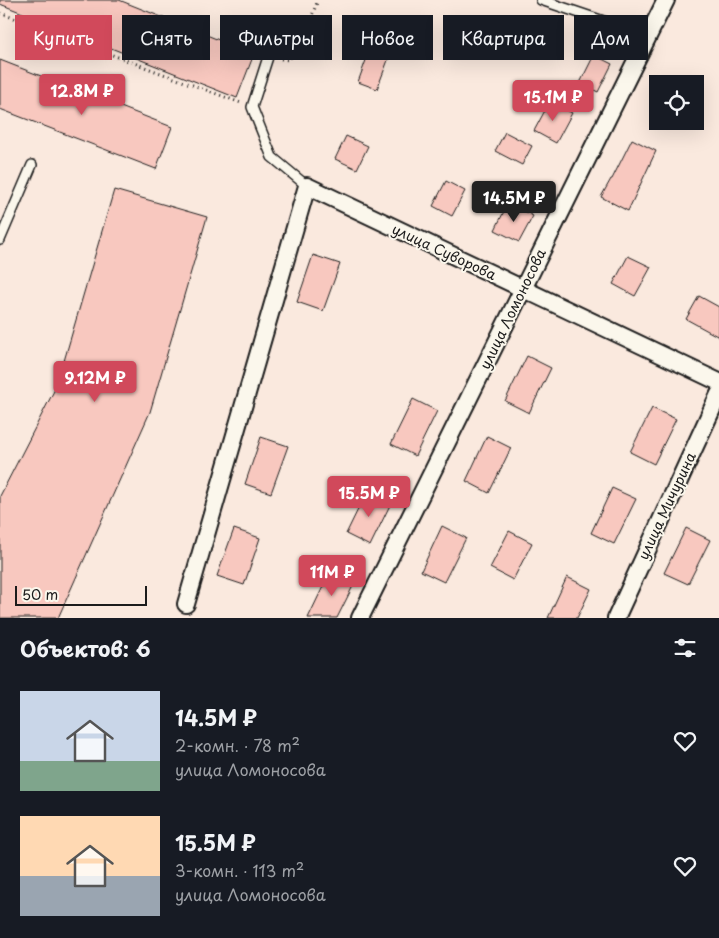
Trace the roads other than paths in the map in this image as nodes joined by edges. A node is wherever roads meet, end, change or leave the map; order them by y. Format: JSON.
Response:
{"nodes":[{"id":1,"x":540,"y":0,"type":"edge"},
{"id":2,"x":666,"y":0,"type":"edge"},
{"id":3,"x":585,"y":15,"type":"edge"},
{"id":4,"x":648,"y":36,"type":"edge"},
{"id":5,"x":267,"y":60,"type":"edge"},
{"id":6,"x":636,"y":60,"type":"edge"},
{"id":7,"x":32,"y":165,"type":"dead end"},
{"id":8,"x":307,"y":186,"type":"junction"},
{"id":9,"x":0,"y":240,"type":"edge"},
{"id":10,"x":523,"y":290,"type":"junction"},
{"id":11,"x":719,"y":382,"type":"edge"},
{"id":12,"x":719,"y":394,"type":"edge"},
{"id":13,"x":186,"y":604,"type":"dead end"},
{"id":14,"x":360,"y":618,"type":"edge"},
{"id":15,"x":616,"y":618,"type":"edge"}],
"edges":[{"from":1,"to":3,"type":"lane"},
{"from":2,"to":4,"type":"street","name":"улица Ломоносова"},
{"from":5,"to":8,"type":"lane","name":"улица Суворова"},
{"from":6,"to":10,"type":"street","name":"улица Ломоносова"},
{"from":7,"to":9,"type":"lane"},
{"from":8,"to":10,"type":"street","name":"улица Суворова"},
{"from":8,"to":13,"type":"street"},
{"from":10,"to":11,"type":"street","name":"улица Суворова"},
{"from":10,"to":14,"type":"street","name":"улица Ломоносова"},
{"from":12,"to":15,"type":"street","name":"улица Мичурина"}]}
